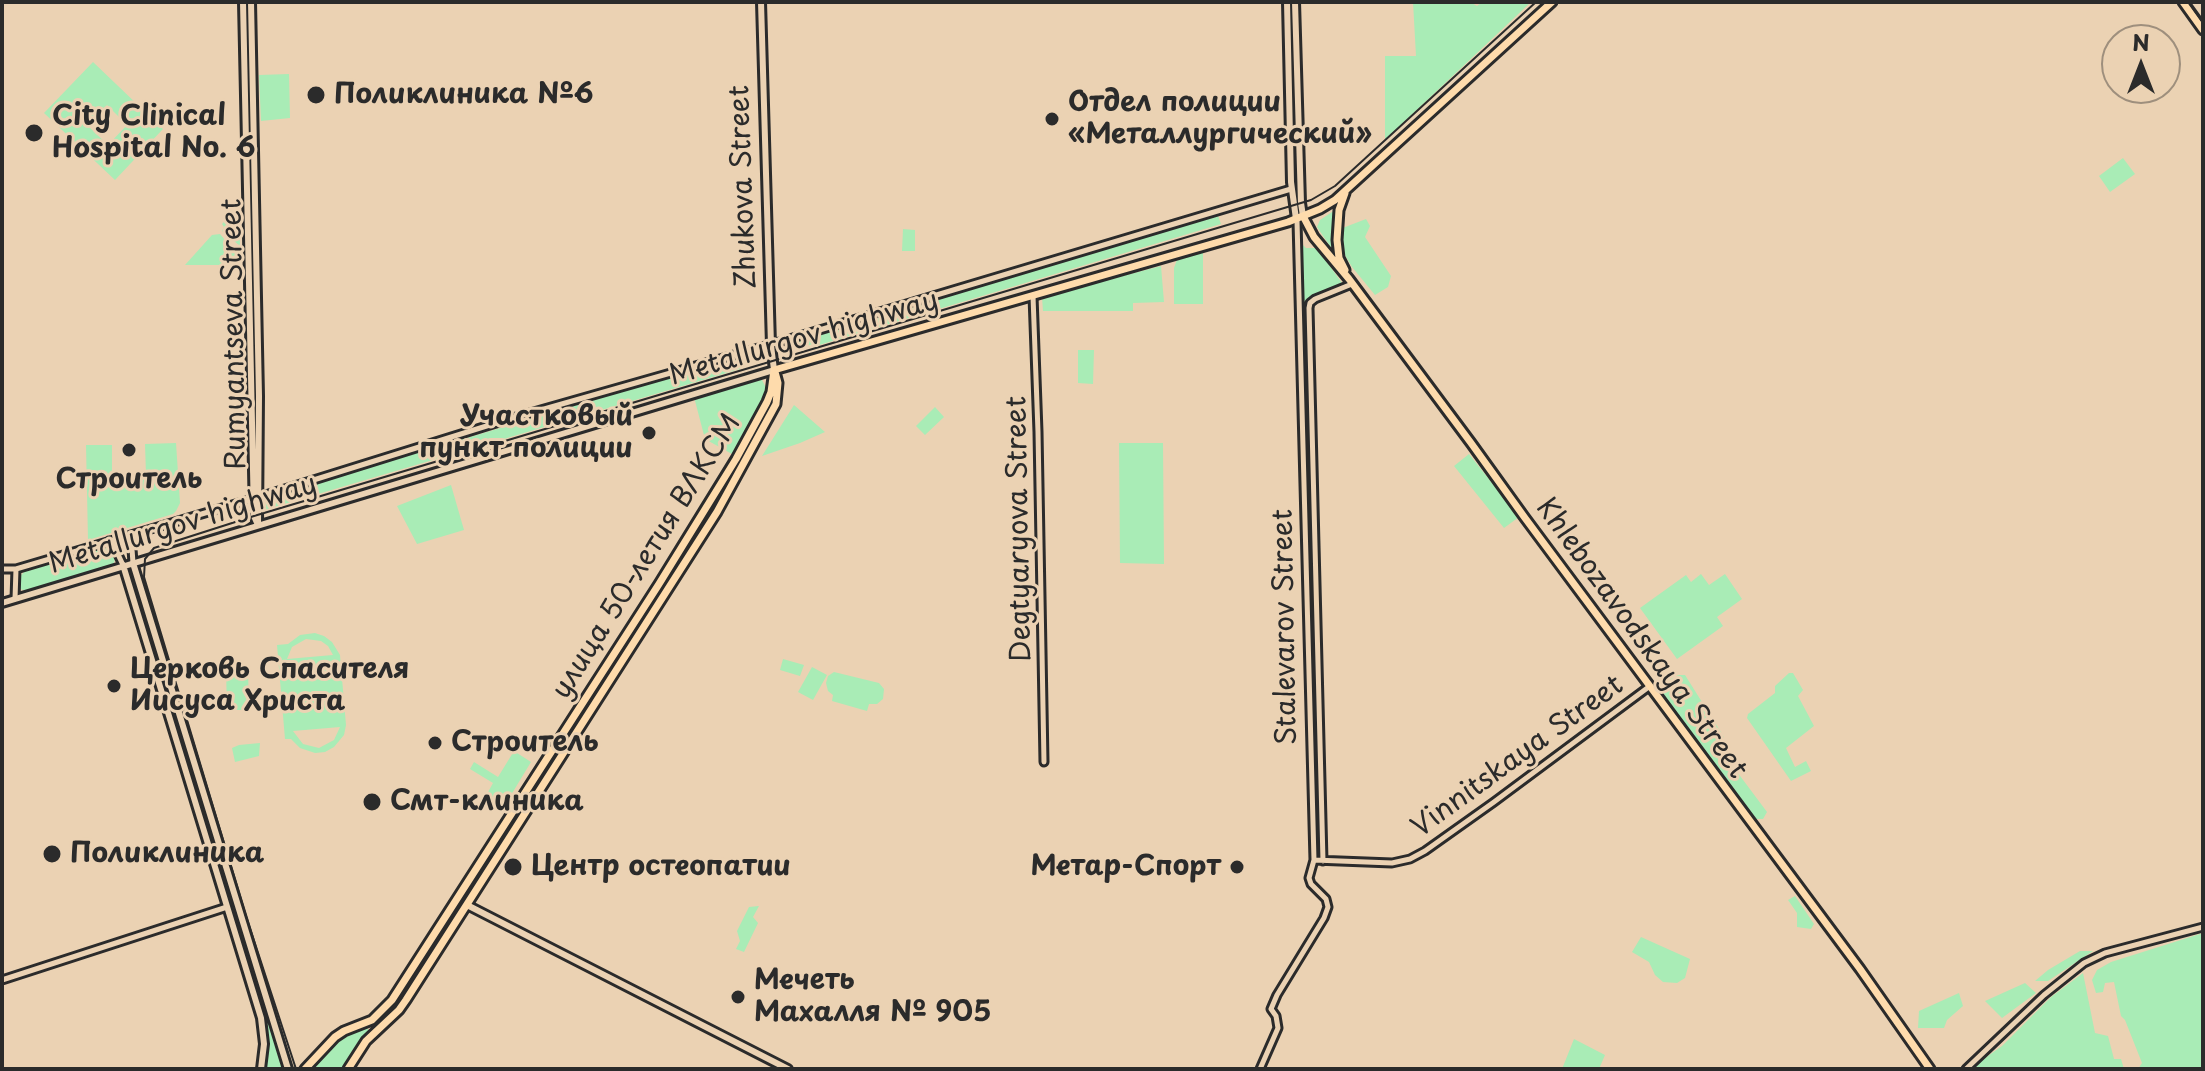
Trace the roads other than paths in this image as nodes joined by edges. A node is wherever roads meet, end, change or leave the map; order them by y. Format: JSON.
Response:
{"nodes":[{"id":1,"x":243,"y":2,"type":"edge"},
{"id":2,"x":251,"y":2,"type":"edge"},
{"id":3,"x":761,"y":2,"type":"edge"},
{"id":4,"x":1287,"y":2,"type":"edge"},
{"id":5,"x":1295,"y":2,"type":"edge"},
{"id":6,"x":1552,"y":2,"type":"edge"},
{"id":7,"x":2183,"y":2,"type":"edge"},
{"id":8,"x":2203,"y":30,"type":"edge"},
{"id":9,"x":1289,"y":101,"type":"junction"},
{"id":10,"x":1298,"y":101,"type":"junction"},
{"id":11,"x":1291,"y":189,"type":"junction"},
{"id":12,"x":1300,"y":189,"type":"junction"},
{"id":13,"x":1346,"y":189,"type":"junction"},
{"id":14,"x":1299,"y":218,"type":"junction"},
{"id":15,"x":253,"y":261,"type":"junction"},
{"id":16,"x":1351,"y":281,"type":"junction"},
{"id":17,"x":1033,"y":295,"type":"junction"},
{"id":18,"x":1300,"y":306,"type":"junction"},
{"id":19,"x":1309,"y":308,"type":"junction"},
{"id":20,"x":771,"y":345,"type":"junction"},
{"id":21,"x":774,"y":370,"type":"junction"},
{"id":22,"x":256,"y":498,"type":"junction"},
{"id":23,"x":258,"y":525,"type":"junction"},
{"id":24,"x":131,"y":535,"type":"junction"},
{"id":25,"x":109,"y":541,"type":"junction"},
{"id":26,"x":133,"y":563,"type":"junction"},
{"id":27,"x":123,"y":565,"type":"junction"},
{"id":28,"x":2,"y":569,"type":"edge"},
{"id":29,"x":16,"y":569,"type":"junction"},
{"id":30,"x":15,"y":599,"type":"junction"},
{"id":31,"x":2,"y":603,"type":"edge"},
{"id":32,"x":1650,"y":686,"type":"junction"},
{"id":33,"x":1310,"y":727,"type":"junction"},
{"id":34,"x":1319,"y":727,"type":"junction"},
{"id":35,"x":1044,"y":762,"type":"dead end"},
{"id":36,"x":1314,"y":860,"type":"junction"},
{"id":37,"x":1323,"y":861,"type":"junction"},
{"id":38,"x":457,"y":898,"type":"junction"},
{"id":39,"x":236,"y":904,"type":"junction"},
{"id":40,"x":467,"y":905,"type":"junction"},
{"id":41,"x":227,"y":907,"type":"junction"},
{"id":42,"x":2203,"y":927,"type":"edge"},
{"id":43,"x":2,"y":980,"type":"edge"},
{"id":44,"x":261,"y":1069,"type":"edge"},
{"id":45,"x":288,"y":1069,"type":"edge"},
{"id":46,"x":305,"y":1069,"type":"edge"},
{"id":47,"x":348,"y":1069,"type":"edge"},
{"id":48,"x":788,"y":1069,"type":"edge"},
{"id":49,"x":1260,"y":1069,"type":"edge"},
{"id":50,"x":1930,"y":1069,"type":"edge"},
{"id":51,"x":1966,"y":1069,"type":"edge"}],
"edges":[{"from":1,"to":15,"type":"main road","name":"Rumyantseva Street"},
{"from":2,"to":15,"type":"main road","name":"Rumyantseva Street"},
{"from":3,"to":20,"type":"main road","name":"Zhukova Street"},
{"from":4,"to":9,"type":"main road","name":"Stalevarov Street"},
{"from":5,"to":10,"type":"main road","name":"Stalevarov Street"},
{"from":6,"to":13,"type":"main road","name":"Metallurgov highway"},
{"from":7,"to":8,"type":"main road"},
{"from":9,"to":10,"type":"main road"},
{"from":9,"to":11,"type":"main road","name":"Stalevarov Street"},
{"from":10,"to":12,"type":"main road","name":"Stalevarov Street"},
{"from":11,"to":12,"type":"main road","name":"Metallurgov highway"},
{"from":11,"to":14,"type":"main road","name":"Stalevarov Street"},
{"from":11,"to":20,"type":"street","name":"Metallurgov highway"},
{"from":12,"to":14,"type":"main road","name":"Stalevarov Street"},
{"from":13,"to":14,"type":"main road","name":"Metallurgov highway"},
{"from":13,"to":16,"type":"main road"},
{"from":14,"to":16,"type":"main road","name":"Khlebozavodskaya Street"},
{"from":14,"to":17,"type":"main road","name":"Metallurgov highway"},
{"from":14,"to":18,"type":"street","name":"Stalevarov Street"},
{"from":15,"to":22,"type":"main road","name":"Rumyantseva Street"},
{"from":16,"to":19,"type":"street"},
{"from":16,"to":32,"type":"main road","name":"Khlebozavodskaya Street"},
{"from":17,"to":21,"type":"main road","name":"Metallurgov highway"},
{"from":17,"to":35,"type":"street","name":"Degtyaryova Street"},
{"from":18,"to":19,"type":"street"},
{"from":18,"to":33,"type":"street","name":"Stalevarov Street"},
{"from":19,"to":34,"type":"street","name":"Stalevarov Street"},
{"from":20,"to":21,"type":"main road","name":"Zhukova Street"},
{"from":20,"to":22,"type":"street","name":"Metallurgov highway"},
{"from":21,"to":23,"type":"main road","name":"Metallurgov highway"},
{"from":21,"to":38,"type":"main road","name":"улица 50-летия ВЛКСМ"},
{"from":21,"to":40,"type":"main road","name":"улица 50-летия ВЛКСМ"},
{"from":22,"to":23,"type":"main road","name":"Rumyantseva Street"},
{"from":22,"to":24,"type":"street","name":"Metallurgov highway"},
{"from":23,"to":26,"type":"main road","name":"Metallurgov highway"},
{"from":24,"to":25,"type":"street","name":"Metallurgov highway"},
{"from":24,"to":26,"type":"street"},
{"from":25,"to":27,"type":"street"},
{"from":25,"to":29,"type":"street","name":"Metallurgov highway"},
{"from":26,"to":27,"type":"main road","name":"Metallurgov highway"},
{"from":26,"to":39,"type":"main road"},
{"from":27,"to":30,"type":"main road","name":"Metallurgov highway"},
{"from":27,"to":41,"type":"main road"},
{"from":28,"to":29,"type":"street","name":"Metallurgov highway"},
{"from":29,"to":30,"type":"street"},
{"from":30,"to":31,"type":"main road","name":"Metallurgov highway"},
{"from":32,"to":37,"type":"street","name":"Vinnitskaya Street"},
{"from":32,"to":50,"type":"main road","name":"Khlebozavodskaya Street"},
{"from":33,"to":34,"type":"street"},
{"from":33,"to":36,"type":"street","name":"Stalevarov Street"},
{"from":34,"to":37,"type":"street","name":"Stalevarov Street"},
{"from":36,"to":37,"type":"street","name":"Vinnitskaya Street"},
{"from":36,"to":49,"type":"street","name":"Stalevarov Street"},
{"from":38,"to":40,"type":"main road"},
{"from":38,"to":46,"type":"main road","name":"улица 50-летия ВЛКСМ"},
{"from":39,"to":41,"type":"main road"},
{"from":39,"to":45,"type":"main road"},
{"from":40,"to":47,"type":"main road","name":"улица 50-летия ВЛКСМ"},
{"from":40,"to":48,"type":"main road"},
{"from":41,"to":43,"type":"street"},
{"from":41,"to":44,"type":"main road"},
{"from":42,"to":51,"type":"street"}]}
